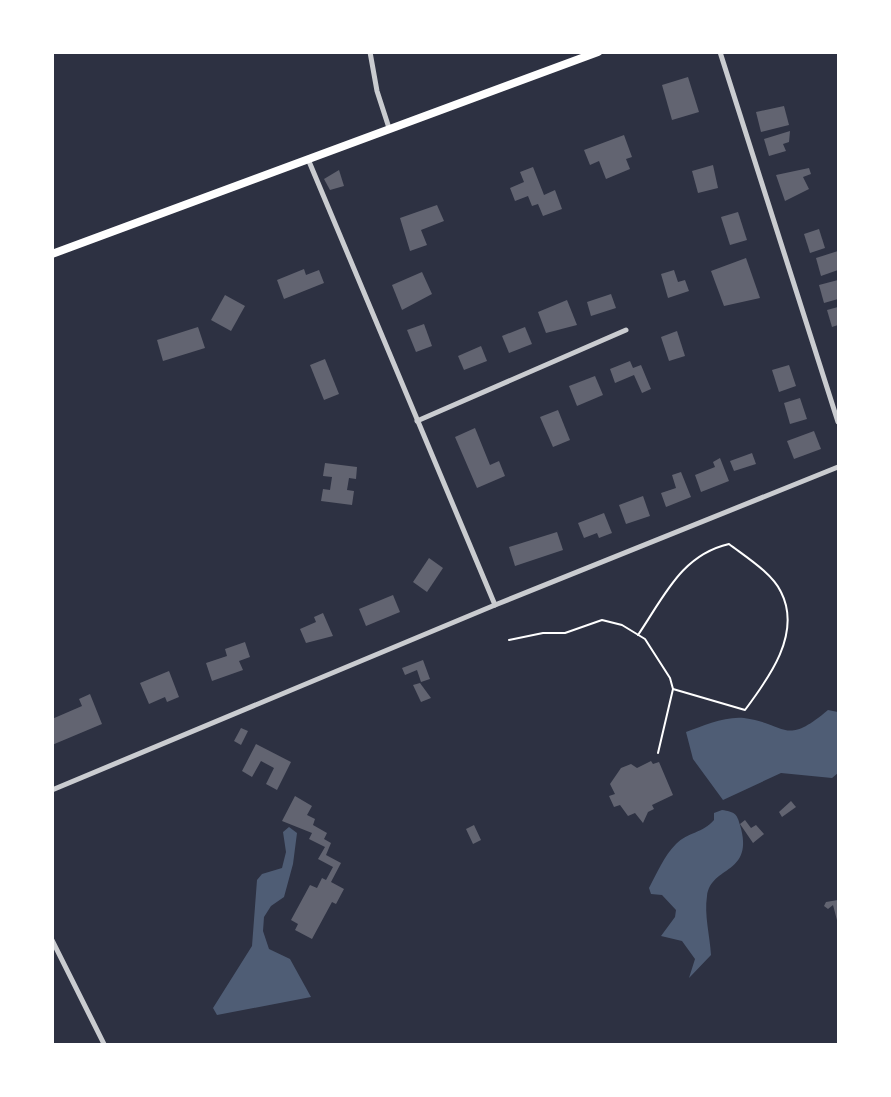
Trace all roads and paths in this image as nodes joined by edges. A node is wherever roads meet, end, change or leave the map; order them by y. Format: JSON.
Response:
{"nodes":[{"id":1,"x":370,"y":52,"type":"edge"},
{"id":2,"x":598,"y":52,"type":"edge"},
{"id":3,"x":720,"y":52,"type":"edge"},
{"id":4,"x":389,"y":128,"type":"junction"},
{"id":5,"x":307,"y":159,"type":"junction"},
{"id":6,"x":52,"y":254,"type":"edge"},
{"id":7,"x":626,"y":330,"type":"dead end"},
{"id":8,"x":417,"y":421,"type":"junction"},
{"id":9,"x":838,"y":422,"type":"edge"},
{"id":10,"x":838,"y":467,"type":"edge"},
{"id":11,"x":495,"y":605,"type":"junction"},
{"id":12,"x":638,"y":635,"type":"junction"},
{"id":13,"x":509,"y":640,"type":"dead end"},
{"id":14,"x":673,"y":689,"type":"junction"},
{"id":15,"x":658,"y":753,"type":"dead end"},
{"id":16,"x":52,"y":790,"type":"edge"},
{"id":17,"x":52,"y":940,"type":"edge"},
{"id":18,"x":104,"y":1045,"type":"edge"}],
"edges":[{"from":1,"to":4,"type":"street"},
{"from":2,"to":4,"type":"main road"},
{"from":3,"to":9,"type":"street"},
{"from":4,"to":5,"type":"main road"},
{"from":5,"to":6,"type":"main road"},
{"from":5,"to":8,"type":"street"},
{"from":7,"to":8,"type":"street"},
{"from":8,"to":11,"type":"street"},
{"from":10,"to":11,"type":"street"},
{"from":11,"to":16,"type":"street"},
{"from":12,"to":13,"type":"path"},
{"from":12,"to":14,"type":"path"},
{"from":12,"to":14,"type":"path"},
{"from":14,"to":15,"type":"path"},
{"from":17,"to":18,"type":"street"}]}
